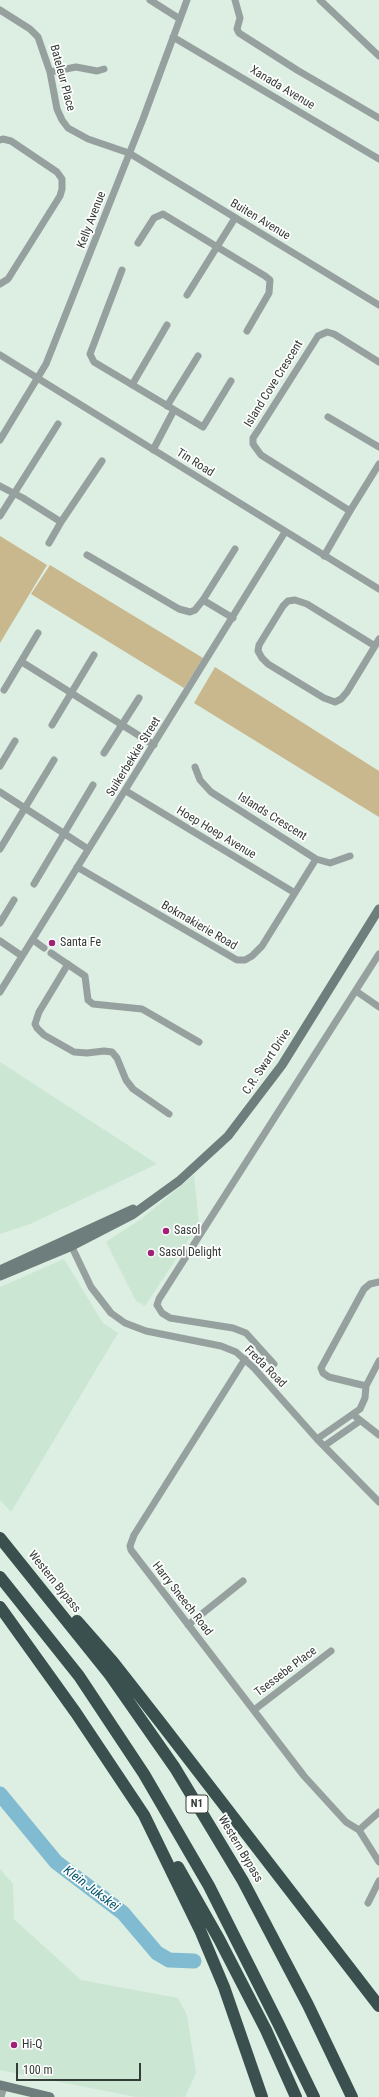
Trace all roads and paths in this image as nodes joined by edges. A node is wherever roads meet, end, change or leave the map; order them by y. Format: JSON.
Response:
{"nodes":[{"id":1,"x":150,"y":0,"type":"edge"},
{"id":2,"x":186,"y":0,"type":"edge"},
{"id":3,"x":235,"y":0,"type":"edge"},
{"id":4,"x":320,"y":0,"type":"edge"},
{"id":5,"x":0,"y":10,"type":"edge"},
{"id":6,"x":180,"y":18,"type":"junction"},
{"id":7,"x":173,"y":37,"type":"junction"},
{"id":8,"x":379,"y":56,"type":"edge"},
{"id":9,"x":104,"y":69,"type":"dead end"},
{"id":10,"x":50,"y":72,"type":"junction"},
{"id":11,"x":379,"y":118,"type":"edge"},
{"id":12,"x":0,"y":140,"type":"edge"},
{"id":13,"x":129,"y":153,"type":"junction"},
{"id":14,"x":379,"y":159,"type":"edge"},
{"id":15,"x":235,"y":218,"type":"junction"},
{"id":16,"x":138,"y":243,"type":"dead end"},
{"id":17,"x":217,"y":246,"type":"junction"},
{"id":18,"x":122,"y":270,"type":"dead end"},
{"id":19,"x":0,"y":284,"type":"edge"},
{"id":20,"x":187,"y":295,"type":"dead end"},
{"id":21,"x":379,"y":305,"type":"edge"},
{"id":22,"x":168,"y":325,"type":"dead end"},
{"id":23,"x":247,"y":330,"type":"dead end"},
{"id":24,"x":0,"y":355,"type":"edge"},
{"id":25,"x":198,"y":356,"type":"dead end"},
{"id":26,"x":379,"y":362,"type":"edge"},
{"id":27,"x":38,"y":379,"type":"junction"},
{"id":28,"x":231,"y":381,"type":"dead end"},
{"id":29,"x":132,"y":385,"type":"junction"},
{"id":30,"x":168,"y":406,"type":"junction"},
{"id":31,"x":174,"y":410,"type":"junction"},
{"id":32,"x":328,"y":417,"type":"dead end"},
{"id":33,"x":58,"y":424,"type":"dead end"},
{"id":34,"x":0,"y":440,"type":"edge"},
{"id":35,"x":379,"y":447,"type":"edge"},
{"id":36,"x":153,"y":450,"type":"junction"},
{"id":37,"x":102,"y":461,"type":"dead end"},
{"id":38,"x":379,"y":464,"type":"edge"},
{"id":39,"x":0,"y":486,"type":"edge"},
{"id":40,"x":14,"y":494,"type":"junction"},
{"id":41,"x":350,"y":512,"type":"junction"},
{"id":42,"x":0,"y":516,"type":"edge"},
{"id":43,"x":61,"y":522,"type":"junction"},
{"id":44,"x":285,"y":532,"type":"junction"},
{"id":45,"x":49,"y":543,"type":"dead end"},
{"id":46,"x":235,"y":549,"type":"dead end"},
{"id":47,"x":88,"y":555,"type":"dead end"},
{"id":48,"x":324,"y":556,"type":"junction"},
{"id":49,"x":379,"y":589,"type":"edge"},
{"id":50,"x":203,"y":600,"type":"junction"},
{"id":51,"x":233,"y":618,"type":"junction"},
{"id":52,"x":38,"y":633,"type":"dead end"},
{"id":53,"x":379,"y":639,"type":"edge"},
{"id":54,"x":375,"y":646,"type":"junction"},
{"id":55,"x":94,"y":655,"type":"dead end"},
{"id":56,"x":22,"y":662,"type":"junction"},
{"id":57,"x":4,"y":690,"type":"dead end"},
{"id":58,"x":71,"y":693,"type":"junction"},
{"id":59,"x":139,"y":698,"type":"dead end"},
{"id":60,"x":52,"y":725,"type":"dead end"},
{"id":61,"x":122,"y":726,"type":"junction"},
{"id":62,"x":15,"y":741,"type":"dead end"},
{"id":63,"x":154,"y":745,"type":"junction"},
{"id":64,"x":104,"y":753,"type":"dead end"},
{"id":65,"x":54,"y":760,"type":"dead end"},
{"id":66,"x":0,"y":766,"type":"edge"},
{"id":67,"x":195,"y":767,"type":"dead end"},
{"id":68,"x":93,"y":785,"type":"dead end"},
{"id":69,"x":126,"y":791,"type":"junction"},
{"id":70,"x":0,"y":792,"type":"edge"},
{"id":71,"x":25,"y":808,"type":"junction"},
{"id":72,"x":64,"y":834,"type":"junction"},
{"id":73,"x":0,"y":849,"type":"edge"},
{"id":74,"x":88,"y":849,"type":"junction"},
{"id":75,"x":350,"y":856,"type":"dead end"},
{"id":76,"x":316,"y":859,"type":"junction"},
{"id":77,"x":77,"y":866,"type":"junction"},
{"id":78,"x":34,"y":884,"type":"dead end"},
{"id":79,"x":295,"y":893,"type":"junction"},
{"id":80,"x":14,"y":900,"type":"dead end"},
{"id":81,"x":379,"y":909,"type":"edge"},
{"id":82,"x":0,"y":923,"type":"edge"},
{"id":83,"x":33,"y":940,"type":"junction"},
{"id":84,"x":0,"y":941,"type":"edge"},
{"id":85,"x":44,"y":948,"type":"dead end"},
{"id":86,"x":51,"y":952,"type":"dead end"},
{"id":87,"x":379,"y":954,"type":"edge"},
{"id":88,"x":22,"y":956,"type":"junction"},
{"id":89,"x":68,"y":964,"type":"junction"},
{"id":90,"x":356,"y":991,"type":"junction"},
{"id":91,"x":0,"y":992,"type":"edge"},
{"id":92,"x":379,"y":1007,"type":"edge"},
{"id":93,"x":199,"y":1042,"type":"dead end"},
{"id":94,"x":169,"y":1114,"type":"dead end"},
{"id":95,"x":70,"y":1243,"type":"junction"},
{"id":96,"x":0,"y":1270,"type":"edge"},
{"id":97,"x":0,"y":1276,"type":"edge"},
{"id":98,"x":379,"y":1282,"type":"edge"},
{"id":99,"x":245,"y":1359,"type":"junction"},
{"id":100,"x":379,"y":1361,"type":"edge"},
{"id":101,"x":274,"y":1364,"type":"dead end"},
{"id":102,"x":366,"y":1386,"type":"junction"},
{"id":103,"x":353,"y":1415,"type":"junction"},
{"id":104,"x":360,"y":1421,"type":"junction"},
{"id":105,"x":379,"y":1435,"type":"edge"},
{"id":106,"x":317,"y":1439,"type":"junction"},
{"id":107,"x":324,"y":1446,"type":"junction"},
{"id":108,"x":379,"y":1502,"type":"edge"},
{"id":109,"x":0,"y":1535,"type":"edge"},
{"id":110,"x":0,"y":1538,"type":"edge"},
{"id":111,"x":0,"y":1577,"type":"edge"},
{"id":112,"x":243,"y":1581,"type":"dead end"},
{"id":113,"x":0,"y":1607,"type":"edge"},
{"id":114,"x":188,"y":1625,"type":"junction"},
{"id":115,"x":331,"y":1651,"type":"dead end"},
{"id":116,"x":254,"y":1710,"type":"junction"},
{"id":117,"x":379,"y":1812,"type":"edge"},
{"id":118,"x":144,"y":1815,"type":"junction"},
{"id":119,"x":359,"y":1830,"type":"junction"},
{"id":120,"x":379,"y":1862,"type":"edge"},
{"id":121,"x":379,"y":1880,"type":"edge"},
{"id":122,"x":368,"y":1903,"type":"dead end"},
{"id":123,"x":379,"y":2006,"type":"edge"},
{"id":124,"x":2,"y":2085,"type":"edge"},
{"id":125,"x":20,"y":2093,"type":"edge"},
{"id":126,"x":1,"y":2097,"type":"edge"},
{"id":127,"x":50,"y":2097,"type":"edge"},
{"id":128,"x":262,"y":2097,"type":"edge"},
{"id":129,"x":296,"y":2097,"type":"edge"},
{"id":130,"x":314,"y":2097,"type":"edge"},
{"id":131,"x":352,"y":2097,"type":"edge"}],
"edges":[{"from":1,"to":6,"type":"street"},
{"from":2,"to":6,"type":"street","name":"Kelly Avenue"},
{"from":3,"to":11,"type":"street"},
{"from":4,"to":8,"type":"street"},
{"from":5,"to":10,"type":"street","name":"Bateleur Place"},
{"from":6,"to":7,"type":"street","name":"Kelly Avenue"},
{"from":7,"to":13,"type":"street","name":"Kelly Avenue"},
{"from":7,"to":14,"type":"street","name":"Xanada Avenue"},
{"from":9,"to":10,"type":"street"},
{"from":10,"to":13,"type":"street","name":"Bateleur Place"},
{"from":12,"to":19,"type":"street"},
{"from":13,"to":15,"type":"street","name":"Buiten Avenue"},
{"from":13,"to":27,"type":"street","name":"Kelly Avenue"},
{"from":15,"to":17,"type":"street"},
{"from":15,"to":21,"type":"street","name":"Buiten Avenue"},
{"from":16,"to":17,"type":"street"},
{"from":17,"to":20,"type":"street"},
{"from":17,"to":23,"type":"street"},
{"from":18,"to":29,"type":"street"},
{"from":22,"to":29,"type":"street"},
{"from":24,"to":27,"type":"street","name":"Tin Road"},
{"from":25,"to":30,"type":"street"},
{"from":26,"to":41,"type":"street","name":"Island Cove Crescent"},
{"from":27,"to":34,"type":"street","name":"Kelly Avenue"},
{"from":27,"to":36,"type":"street","name":"Tin Road"},
{"from":28,"to":31,"type":"street"},
{"from":29,"to":30,"type":"street"},
{"from":30,"to":31,"type":"street"},
{"from":31,"to":36,"type":"street"},
{"from":32,"to":35,"type":"street"},
{"from":33,"to":40,"type":"street"},
{"from":36,"to":44,"type":"street","name":"Tin Road"},
{"from":37,"to":43,"type":"street"},
{"from":38,"to":41,"type":"street"},
{"from":39,"to":40,"type":"street"},
{"from":40,"to":42,"type":"street"},
{"from":40,"to":43,"type":"street"},
{"from":41,"to":48,"type":"street"},
{"from":43,"to":45,"type":"street"},
{"from":44,"to":48,"type":"street","name":"Tin Road"},
{"from":44,"to":51,"type":"street","name":"Suikerbekkie Street"},
{"from":46,"to":50,"type":"street"},
{"from":47,"to":50,"type":"street"},
{"from":48,"to":49,"type":"street","name":"Tin Road"},
{"from":50,"to":51,"type":"street"},
{"from":51,"to":63,"type":"street","name":"Suikerbekkie Street"},
{"from":52,"to":56,"type":"street"},
{"from":53,"to":54,"type":"street"},
{"from":54,"to":54,"type":"street"},
{"from":55,"to":58,"type":"street"},
{"from":56,"to":57,"type":"street"},
{"from":56,"to":58,"type":"street"},
{"from":58,"to":60,"type":"street"},
{"from":58,"to":61,"type":"street"},
{"from":59,"to":61,"type":"street"},
{"from":61,"to":63,"type":"street"},
{"from":61,"to":64,"type":"street"},
{"from":62,"to":66,"type":"street"},
{"from":63,"to":69,"type":"street","name":"Suikerbekkie Street"},
{"from":65,"to":71,"type":"street"},
{"from":67,"to":76,"type":"street","name":"Islands Crescent"},
{"from":68,"to":72,"type":"street"},
{"from":69,"to":74,"type":"street","name":"Suikerbekkie Street"},
{"from":69,"to":79,"type":"street","name":"Hoep Hoep Avenue"},
{"from":70,"to":71,"type":"street"},
{"from":71,"to":72,"type":"street"},
{"from":71,"to":73,"type":"street"},
{"from":72,"to":74,"type":"street"},
{"from":72,"to":78,"type":"street"},
{"from":74,"to":77,"type":"street","name":"Suikerbekkie Street"},
{"from":75,"to":76,"type":"street","name":"Islands Crescent"},
{"from":76,"to":79,"type":"street","name":"Bokmakierie Road"},
{"from":77,"to":79,"type":"street","name":"Bokmakierie Road"},
{"from":77,"to":83,"type":"street","name":"Suikerbekkie Street"},
{"from":80,"to":82,"type":"street"},
{"from":81,"to":95,"type":"street","name":"C.R. Swart Drive"},
{"from":83,"to":85,"type":"street"},
{"from":83,"to":88,"type":"street","name":"Suikerbekkie Street"},
{"from":84,"to":88,"type":"street"},
{"from":86,"to":89,"type":"street"},
{"from":87,"to":90,"type":"street"},
{"from":88,"to":91,"type":"street","name":"Suikerbekkie Street"},
{"from":89,"to":93,"type":"street"},
{"from":89,"to":94,"type":"street"},
{"from":90,"to":92,"type":"street"},
{"from":90,"to":101,"type":"street"},
{"from":95,"to":96,"type":"street","name":"C.R. Swart Drive"},
{"from":95,"to":97,"type":"street","name":"C.R. Swart Drive"},
{"from":95,"to":99,"type":"street","name":"Freda Road"},
{"from":98,"to":102,"type":"street"},
{"from":99,"to":106,"type":"street","name":"Freda Road"},
{"from":99,"to":114,"type":"street","name":"Harry Sneech Road"},
{"from":100,"to":102,"type":"street"},
{"from":102,"to":103,"type":"street"},
{"from":103,"to":104,"type":"street"},
{"from":103,"to":106,"type":"street"},
{"from":104,"to":105,"type":"street"},
{"from":104,"to":107,"type":"street"},
{"from":106,"to":107,"type":"street","name":"Freda Road"},
{"from":107,"to":108,"type":"street","name":"Freda Road"},
{"from":109,"to":123,"type":"highway"},
{"from":110,"to":131,"type":"highway","name":"Western Bypass","number":"N1"},
{"from":111,"to":130,"type":"highway","number":"N1"},
{"from":112,"to":114,"type":"street"},
{"from":113,"to":118,"type":"highway"},
{"from":114,"to":116,"type":"street","name":"Harry Sneech Road"},
{"from":115,"to":116,"type":"street","name":"Tsessebe Place"},
{"from":116,"to":119,"type":"street","name":"Harry Sneech Road"},
{"from":117,"to":119,"type":"street"},
{"from":118,"to":128,"type":"highway"},
{"from":118,"to":129,"type":"highway"},
{"from":119,"to":120,"type":"street"},
{"from":121,"to":122,"type":"street"},
{"from":124,"to":125,"type":"street"},
{"from":124,"to":126,"type":"street"},
{"from":125,"to":127,"type":"street"}]}
